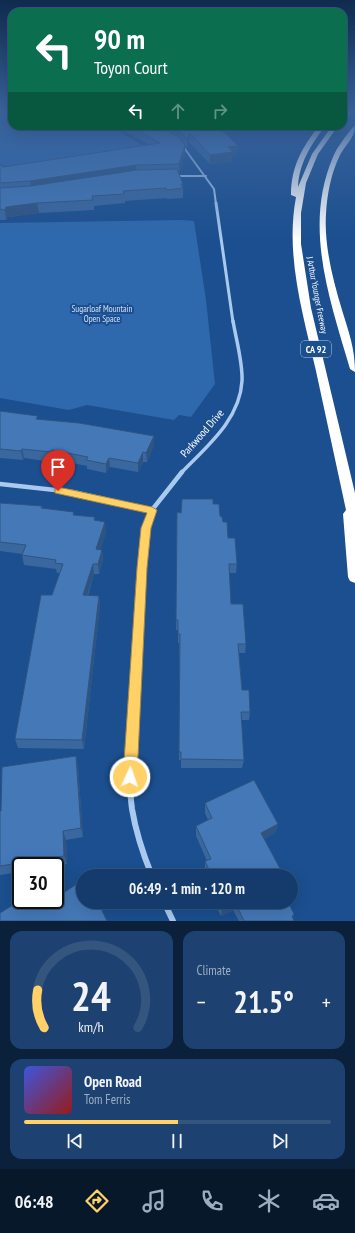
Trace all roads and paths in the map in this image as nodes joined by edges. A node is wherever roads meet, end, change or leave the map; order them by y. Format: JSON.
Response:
{"nodes":[{"id":1,"x":188,"y":154,"type":"edge"},
{"id":2,"x":302,"y":154,"type":"edge"},
{"id":3,"x":315,"y":154,"type":"edge"},
{"id":4,"x":339,"y":154,"type":"edge"},
{"id":5,"x":346,"y":154,"type":"edge"},
{"id":6,"x":172,"y":176,"type":"edge"},
{"id":7,"x":206,"y":176,"type":"junction"},
{"id":8,"x":326,"y":186,"type":"junction"},
{"id":9,"x":297,"y":210,"type":"junction"},
{"id":10,"x":334,"y":298,"type":"junction"},
{"id":11,"x":355,"y":347,"type":"edge"},
{"id":12,"x":355,"y":369,"type":"edge"},
{"id":13,"x":0,"y":484,"type":"edge"},
{"id":14,"x":347,"y":486,"type":"junction"},
{"id":15,"x":152,"y":510,"type":"junction"},
{"id":16,"x":355,"y":522,"type":"edge"},
{"id":17,"x":355,"y":576,"type":"edge"},
{"id":18,"x":149,"y":869,"type":"edge"},
{"id":19,"x":167,"y":909,"type":"edge"},
{"id":20,"x":173,"y":921,"type":"edge"}],
"edges":[{"from":1,"to":7,"type":"street","name":"Parkwood Drive"},
{"from":2,"to":9,"type":"highway"},
{"from":3,"to":9,"type":"highway","name":"J Arthur Younger Freeway","number":"CA 92"},
{"from":4,"to":8,"type":"highway","name":"J Arthur Younger Freeway","number":"CA 92"},
{"from":5,"to":8,"type":"highway"},
{"from":6,"to":7,"type":"street"},
{"from":7,"to":15,"type":"street","name":"Parkwood Drive"},
{"from":8,"to":10,"type":"highway","name":"J Arthur Younger Freeway","number":"CA 92"},
{"from":9,"to":14,"type":"highway","name":"J Arthur Younger Freeway","number":"CA 92"},
{"from":10,"to":11,"type":"highway"},
{"from":10,"to":12,"type":"highway","name":"J Arthur Younger Freeway","number":"CA 92"},
{"from":13,"to":15,"type":"street"},
{"from":14,"to":16,"type":"highway","name":"J Arthur Younger Freeway","number":"CA 92"},
{"from":14,"to":17,"type":"highway"},
{"from":15,"to":18,"type":"street","name":"Parkwood Drive"},
{"from":19,"to":20,"type":"street"}]}
